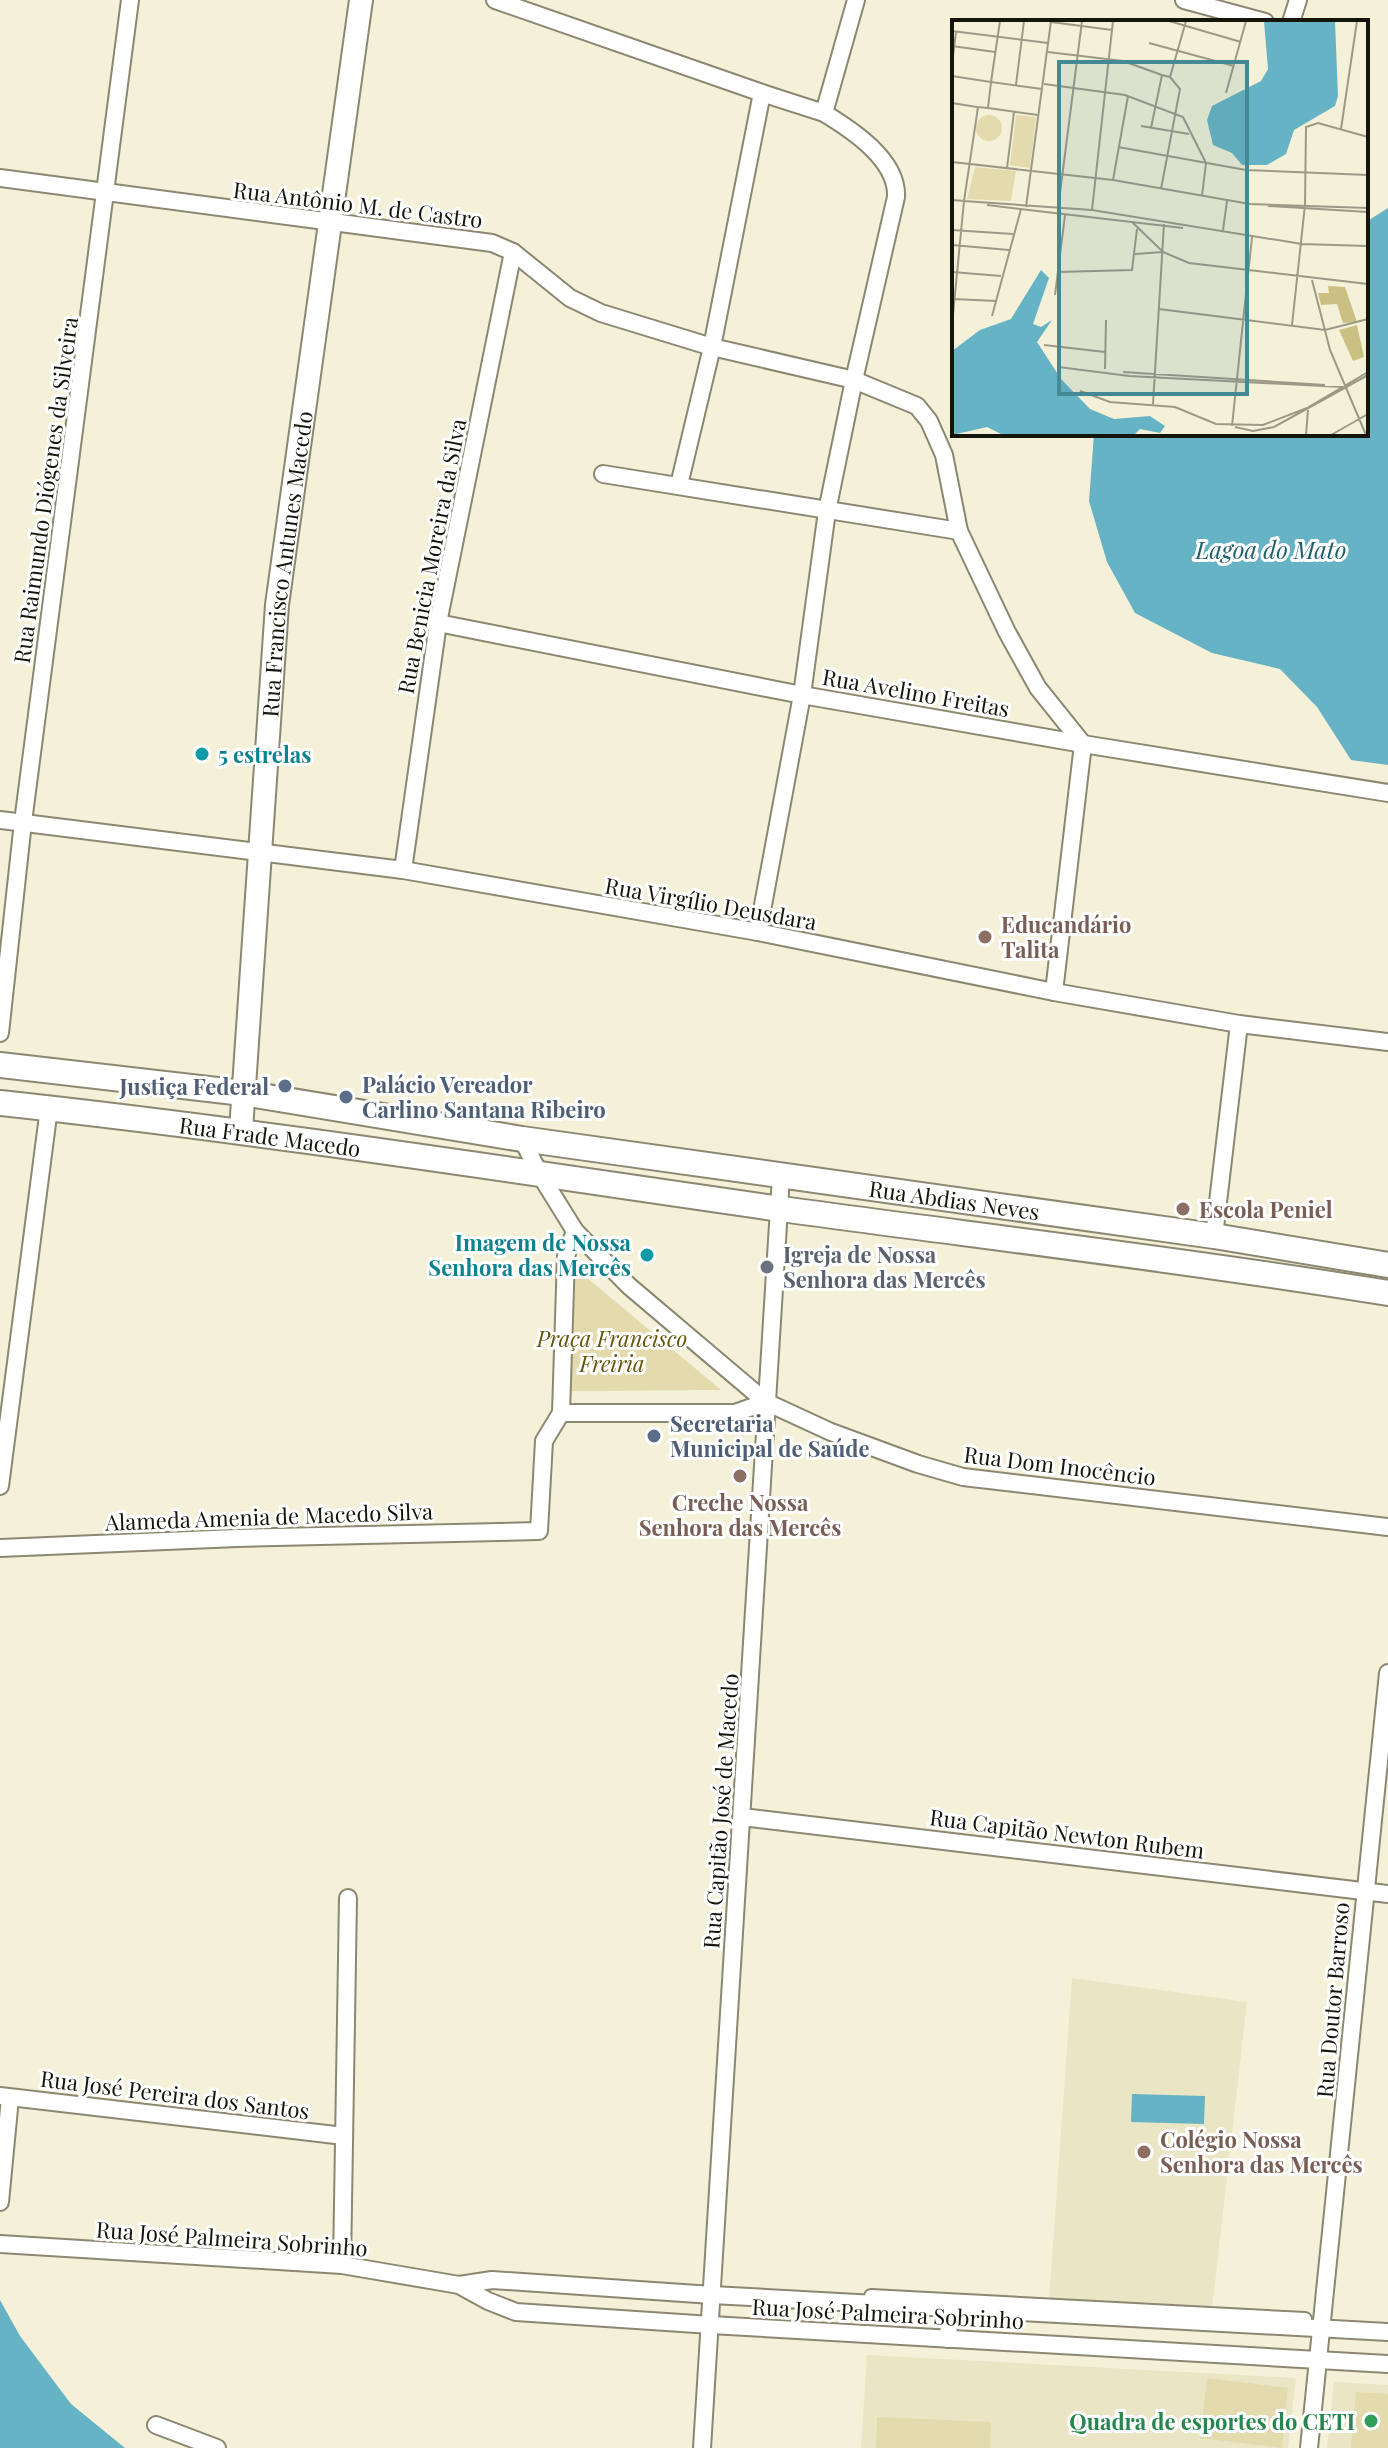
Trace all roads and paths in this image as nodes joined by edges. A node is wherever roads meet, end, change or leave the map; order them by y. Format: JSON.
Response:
{"nodes":[{"id":1,"x":130,"y":0,"type":"edge"},
{"id":2,"x":361,"y":0,"type":"edge"},
{"id":3,"x":495,"y":0,"type":"edge"},
{"id":4,"x":856,"y":0,"type":"edge"},
{"id":5,"x":1184,"y":0,"type":"edge"},
{"id":6,"x":1298,"y":0,"type":"edge"},
{"id":7,"x":1258,"y":20,"type":"edge"},
{"id":8,"x":1292,"y":20,"type":"edge"},
{"id":9,"x":762,"y":93,"type":"junction"},
{"id":10,"x":824,"y":113,"type":"junction"},
{"id":11,"x":0,"y":178,"type":"edge"},
{"id":12,"x":107,"y":194,"type":"junction"},
{"id":13,"x":329,"y":223,"type":"junction"},
{"id":14,"x":513,"y":252,"type":"junction"},
{"id":15,"x":712,"y":347,"type":"junction"},
{"id":16,"x":854,"y":380,"type":"junction"},
{"id":17,"x":603,"y":474,"type":"dead end"},
{"id":18,"x":679,"y":485,"type":"junction"},
{"id":19,"x":827,"y":511,"type":"junction"},
{"id":20,"x":959,"y":531,"type":"junction"},
{"id":21,"x":438,"y":623,"type":"junction"},
{"id":22,"x":802,"y":695,"type":"junction"},
{"id":23,"x":1083,"y":744,"type":"junction"},
{"id":24,"x":1388,"y":793,"type":"edge"},
{"id":25,"x":0,"y":820,"type":"edge"},
{"id":26,"x":23,"y":822,"type":"junction"},
{"id":27,"x":260,"y":851,"type":"junction"},
{"id":28,"x":403,"y":870,"type":"junction"},
{"id":29,"x":758,"y":932,"type":"junction"},
{"id":30,"x":1054,"y":992,"type":"junction"},
{"id":31,"x":1239,"y":1024,"type":"junction"},
{"id":32,"x":0,"y":1033,"type":"edge"},
{"id":33,"x":1388,"y":1042,"type":"edge"},
{"id":34,"x":0,"y":1065,"type":"edge"},
{"id":35,"x":243,"y":1093,"type":"junction"},
{"id":36,"x":0,"y":1103,"type":"edge"},
{"id":37,"x":49,"y":1108,"type":"junction"},
{"id":38,"x":241,"y":1130,"type":"junction"},
{"id":39,"x":522,"y":1139,"type":"junction"},
{"id":40,"x":539,"y":1173,"type":"junction"},
{"id":41,"x":781,"y":1176,"type":"junction"},
{"id":42,"x":778,"y":1208,"type":"junction"},
{"id":43,"x":1095,"y":1220,"type":"junction"},
{"id":44,"x":575,"y":1231,"type":"junction"},
{"id":45,"x":1214,"y":1236,"type":"junction"},
{"id":46,"x":1090,"y":1248,"type":"junction"},
{"id":47,"x":1388,"y":1265,"type":"edge"},
{"id":48,"x":1388,"y":1293,"type":"edge"},
{"id":49,"x":766,"y":1402,"type":"junction"},
{"id":50,"x":561,"y":1413,"type":"junction"},
{"id":51,"x":0,"y":1486,"type":"edge"},
{"id":52,"x":1388,"y":1527,"type":"edge"},
{"id":53,"x":0,"y":1548,"type":"edge"},
{"id":54,"x":1388,"y":1673,"type":"edge"},
{"id":55,"x":742,"y":1817,"type":"junction"},
{"id":56,"x":1365,"y":1891,"type":"junction"},
{"id":57,"x":1388,"y":1894,"type":"edge"},
{"id":58,"x":348,"y":1898,"type":"dead end"},
{"id":59,"x":5,"y":2097,"type":"edge"},
{"id":60,"x":344,"y":2136,"type":"junction"},
{"id":61,"x":0,"y":2202,"type":"edge"},
{"id":62,"x":0,"y":2244,"type":"edge"},
{"id":63,"x":342,"y":2265,"type":"junction"},
{"id":64,"x":459,"y":2285,"type":"junction"},
{"id":65,"x":732,"y":2289,"type":"dead end"},
{"id":66,"x":712,"y":2295,"type":"junction"},
{"id":67,"x":950,"y":2308,"type":"junction"},
{"id":68,"x":1305,"y":2319,"type":"dead end"},
{"id":69,"x":711,"y":2325,"type":"junction"},
{"id":70,"x":1323,"y":2329,"type":"junction"},
{"id":71,"x":1388,"y":2332,"type":"edge"},
{"id":72,"x":948,"y":2339,"type":"junction"},
{"id":73,"x":1320,"y":2360,"type":"junction"},
{"id":74,"x":1388,"y":2364,"type":"edge"},
{"id":75,"x":156,"y":2425,"type":"dead end"},
{"id":76,"x":217,"y":2448,"type":"edge"},
{"id":77,"x":702,"y":2448,"type":"edge"},
{"id":78,"x":1309,"y":2448,"type":"edge"}],
"edges":[{"from":1,"to":12,"type":"street","name":"Rua Raimundo Diógenes da Silveira"},
{"from":2,"to":13,"type":"street","name":"Rua Francisco Antunes Macedo"},
{"from":3,"to":9,"type":"street"},
{"from":4,"to":10,"type":"street"},
{"from":5,"to":7,"type":"street"},
{"from":6,"to":8,"type":"street"},
{"from":9,"to":10,"type":"street"},
{"from":9,"to":15,"type":"street"},
{"from":10,"to":16,"type":"street"},
{"from":11,"to":12,"type":"street","name":"Rua Antônio M. de Castro"},
{"from":12,"to":13,"type":"street","name":"Rua Antônio M. de Castro"},
{"from":12,"to":26,"type":"street","name":"Rua Raimundo Diógenes da Silveira"},
{"from":13,"to":14,"type":"street","name":"Rua Antônio M. de Castro"},
{"from":13,"to":27,"type":"street","name":"Rua Francisco Antunes Macedo"},
{"from":14,"to":15,"type":"street","name":"Rua Antônio M. de Castro"},
{"from":14,"to":21,"type":"street","name":"Rua Benicia Moreira da Silva"},
{"from":15,"to":16,"type":"street","name":"Rua Antônio M. de Castro"},
{"from":15,"to":18,"type":"street"},
{"from":16,"to":19,"type":"street"},
{"from":16,"to":20,"type":"street","name":"Rua Antônio M. de Castro"},
{"from":17,"to":18,"type":"street"},
{"from":18,"to":19,"type":"street"},
{"from":19,"to":20,"type":"street"},
{"from":19,"to":22,"type":"street"},
{"from":20,"to":23,"type":"street"},
{"from":21,"to":22,"type":"street","name":"Rua Avelino Freitas"},
{"from":21,"to":28,"type":"street","name":"Rua Benicia Moreira da Silva"},
{"from":22,"to":23,"type":"street","name":"Rua Avelino Freitas"},
{"from":22,"to":29,"type":"street"},
{"from":23,"to":24,"type":"street","name":"Rua Avelino Freitas"},
{"from":23,"to":30,"type":"street"},
{"from":25,"to":26,"type":"street","name":"Rua Virgílio Deusdara"},
{"from":26,"to":27,"type":"street","name":"Rua Virgílio Deusdara"},
{"from":26,"to":32,"type":"street","name":"Rua Raimundo Diógenes da Silveira"},
{"from":27,"to":28,"type":"street","name":"Rua Virgílio Deusdara"},
{"from":27,"to":35,"type":"street","name":"Rua Francisco Antunes Macedo"},
{"from":28,"to":29,"type":"street","name":"Rua Virgílio Deusdara"},
{"from":29,"to":30,"type":"street","name":"Rua Virgílio Deusdara"},
{"from":30,"to":31,"type":"street","name":"Rua Virgílio Deusdara"},
{"from":31,"to":33,"type":"street","name":"Rua Virgílio Deusdara"},
{"from":31,"to":45,"type":"street"},
{"from":34,"to":35,"type":"main road","name":"Rua Frade Macedo"},
{"from":35,"to":38,"type":"street","name":"Rua Francisco Antunes Macedo"},
{"from":35,"to":39,"type":"main road","name":"Rua Frade Macedo"},
{"from":36,"to":37,"type":"main road","name":"Rua Frade Macedo"},
{"from":37,"to":38,"type":"main road","name":"Rua Frade Macedo"},
{"from":37,"to":51,"type":"street"},
{"from":38,"to":40,"type":"main road","name":"Rua Frade Macedo"},
{"from":39,"to":40,"type":"street","name":"Rua Dom Inocêncio"},
{"from":39,"to":41,"type":"main road","name":"Rua Abdias Neves"},
{"from":40,"to":42,"type":"main road","name":"Rua Abdias Neves"},
{"from":40,"to":44,"type":"street","name":"Rua Dom Inocêncio"},
{"from":41,"to":42,"type":"street","name":"Rua Capitão José de Macedo"},
{"from":41,"to":43,"type":"main road","name":"Rua Abdias Neves"},
{"from":42,"to":46,"type":"main road","name":"Rua Abdias Neves"},
{"from":42,"to":49,"type":"street","name":"Rua Capitão José de Macedo"},
{"from":43,"to":45,"type":"main road","name":"Rua Abdias Neves"},
{"from":43,"to":46,"type":"main road"},
{"from":44,"to":49,"type":"street","name":"Rua Dom Inocêncio"},
{"from":44,"to":50,"type":"street"},
{"from":45,"to":47,"type":"main road","name":"Rua Abdias Neves"},
{"from":46,"to":48,"type":"main road","name":"Rua Abdias Neves"},
{"from":49,"to":50,"type":"street"},
{"from":49,"to":52,"type":"street","name":"Rua Dom Inocêncio"},
{"from":49,"to":55,"type":"street","name":"Rua Capitão José de Macedo"},
{"from":50,"to":53,"type":"street","name":"Alameda Amenia de Macedo Silva"},
{"from":54,"to":56,"type":"street","name":"Rua Doutor Barroso"},
{"from":55,"to":56,"type":"street","name":"Rua Capitão Newton Rubem"},
{"from":55,"to":66,"type":"street","name":"Rua Capitão José de Macedo"},
{"from":56,"to":57,"type":"street","name":"Rua Capitão Newton Rubem"},
{"from":56,"to":70,"type":"street","name":"Rua Doutor Barroso"},
{"from":58,"to":60,"type":"street"},
{"from":59,"to":60,"type":"street","name":"Rua José Pereira dos Santos"},
{"from":59,"to":61,"type":"street"},
{"from":60,"to":63,"type":"street"},
{"from":62,"to":63,"type":"street","name":"Rua José Palmeira Sobrinho"},
{"from":63,"to":64,"type":"street","name":"Rua José Palmeira Sobrinho"},
{"from":64,"to":66,"type":"street","name":"Rua José Palmeira Sobrinho"},
{"from":64,"to":69,"type":"street","name":"Rua José Palmeira Sobrinho"},
{"from":65,"to":68,"type":"street"},
{"from":66,"to":67,"type":"street","name":"Rua José Palmeira Sobrinho"},
{"from":66,"to":69,"type":"street","name":"Rua Capitão José de Macedo"},
{"from":67,"to":70,"type":"street","name":"Rua José Palmeira Sobrinho"},
{"from":67,"to":72,"type":"street"},
{"from":69,"to":72,"type":"street","name":"Rua José Palmeira Sobrinho"},
{"from":69,"to":77,"type":"street","name":"Rua Capitão José de Macedo"},
{"from":70,"to":71,"type":"street","name":"Rua José Palmeira Sobrinho"},
{"from":70,"to":73,"type":"street","name":"Rua Doutor Barroso"},
{"from":72,"to":73,"type":"street","name":"Rua José Palmeira Sobrinho"},
{"from":73,"to":74,"type":"street","name":"Rua José Palmeira Sobrinho"},
{"from":73,"to":78,"type":"street","name":"Rua Doutor Barroso"},
{"from":75,"to":76,"type":"street"}]}
